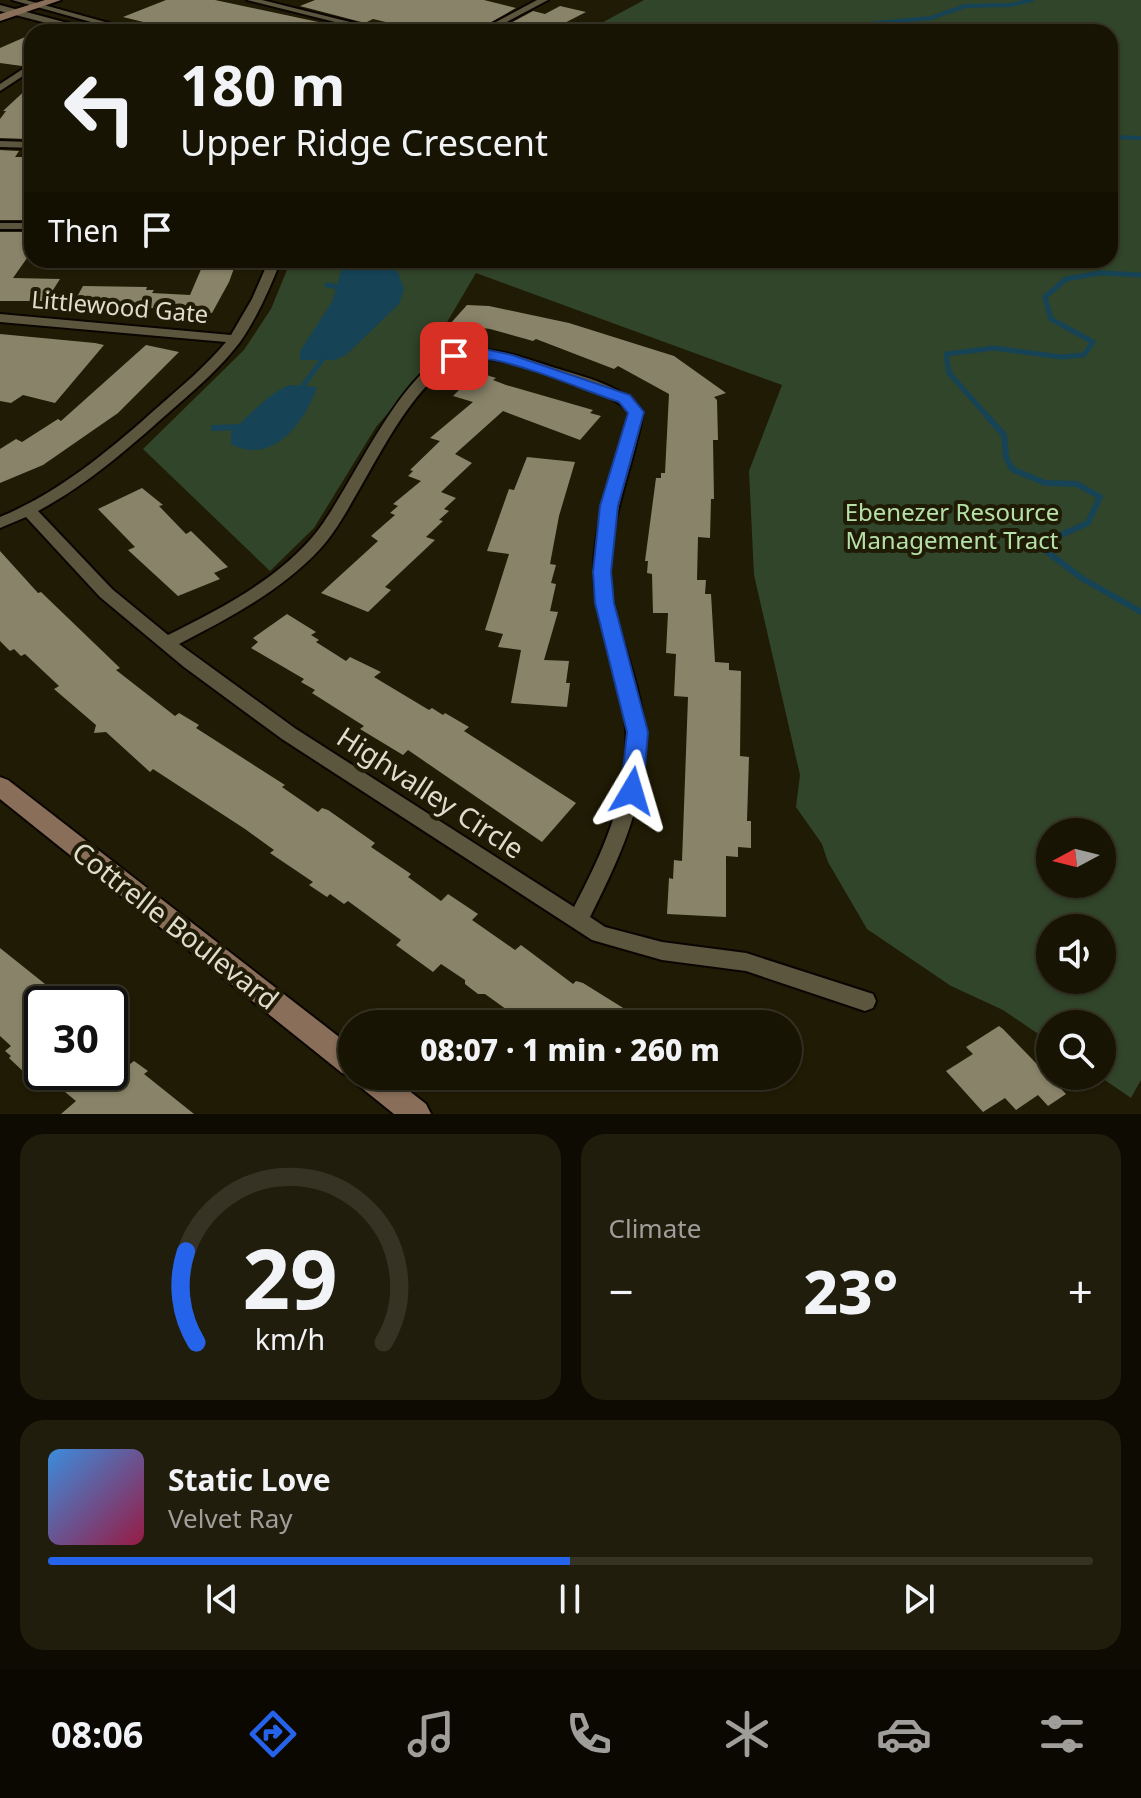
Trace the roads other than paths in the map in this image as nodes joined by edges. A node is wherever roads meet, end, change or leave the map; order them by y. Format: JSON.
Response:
{"nodes":[{"id":1,"x":16,"y":0,"type":"edge"},
{"id":2,"x":56,"y":0,"type":"edge"},
{"id":3,"x":251,"y":0,"type":"edge"},
{"id":4,"x":520,"y":0,"type":"edge"},
{"id":5,"x":540,"y":2,"type":"edge"},
{"id":6,"x":38,"y":6,"type":"junction"},
{"id":7,"x":0,"y":8,"type":"edge"},
{"id":8,"x":18,"y":13,"type":"junction"},
{"id":9,"x":0,"y":18,"type":"edge"},
{"id":10,"x":60,"y":24,"type":"edge"},
{"id":11,"x":106,"y":24,"type":"edge"},
{"id":12,"x":352,"y":24,"type":"edge"},
{"id":13,"x":497,"y":24,"type":"edge"},
{"id":14,"x":24,"y":72,"type":"edge"},
{"id":15,"x":0,"y":88,"type":"edge"},
{"id":16,"x":0,"y":144,"type":"edge"},
{"id":17,"x":24,"y":145,"type":"edge"},
{"id":18,"x":0,"y":226,"type":"edge"},
{"id":19,"x":24,"y":226,"type":"edge"},
{"id":20,"x":272,"y":268,"type":"edge"},
{"id":21,"x":0,"y":318,"type":"edge"},
{"id":22,"x":236,"y":339,"type":"junction"},
{"id":23,"x":30,"y":512,"type":"junction"},
{"id":24,"x":0,"y":523,"type":"edge"},
{"id":25,"x":165,"y":644,"type":"junction"},
{"id":26,"x":0,"y":786,"type":"edge"},
{"id":27,"x":578,"y":919,"type":"junction"},
{"id":28,"x":865,"y":1001,"type":"dead end"},
{"id":29,"x":338,"y":1053,"type":"edge"},
{"id":30,"x":386,"y":1090,"type":"edge"},
{"id":31,"x":416,"y":1114,"type":"edge"}],
"edges":[{"from":1,"to":6,"type":"street"},
{"from":2,"to":6,"type":"main road"},
{"from":3,"to":12,"type":"street"},
{"from":4,"to":5,"type":"street"},
{"from":5,"to":13,"type":"street"},
{"from":6,"to":8,"type":"main road"},
{"from":6,"to":11,"type":"street"},
{"from":7,"to":8,"type":"street"},
{"from":8,"to":9,"type":"main road"},
{"from":8,"to":10,"type":"street"},
{"from":14,"to":15,"type":"street"},
{"from":16,"to":17,"type":"street"},
{"from":18,"to":19,"type":"street"},
{"from":20,"to":22,"type":"street"},
{"from":21,"to":22,"type":"street","name":"Littlewood Gate"},
{"from":22,"to":23,"type":"street"},
{"from":23,"to":24,"type":"street"},
{"from":23,"to":25,"type":"street","name":"Highvalley Circle"},
{"from":25,"to":27,"type":"street","name":"Highvalley Circle"},
{"from":25,"to":27,"type":"street"},
{"from":26,"to":29,"type":"main road","name":"Cottrelle Boulevard"},
{"from":27,"to":28,"type":"street","name":"Highvalley Circle"},
{"from":30,"to":31,"type":"main road"}]}
